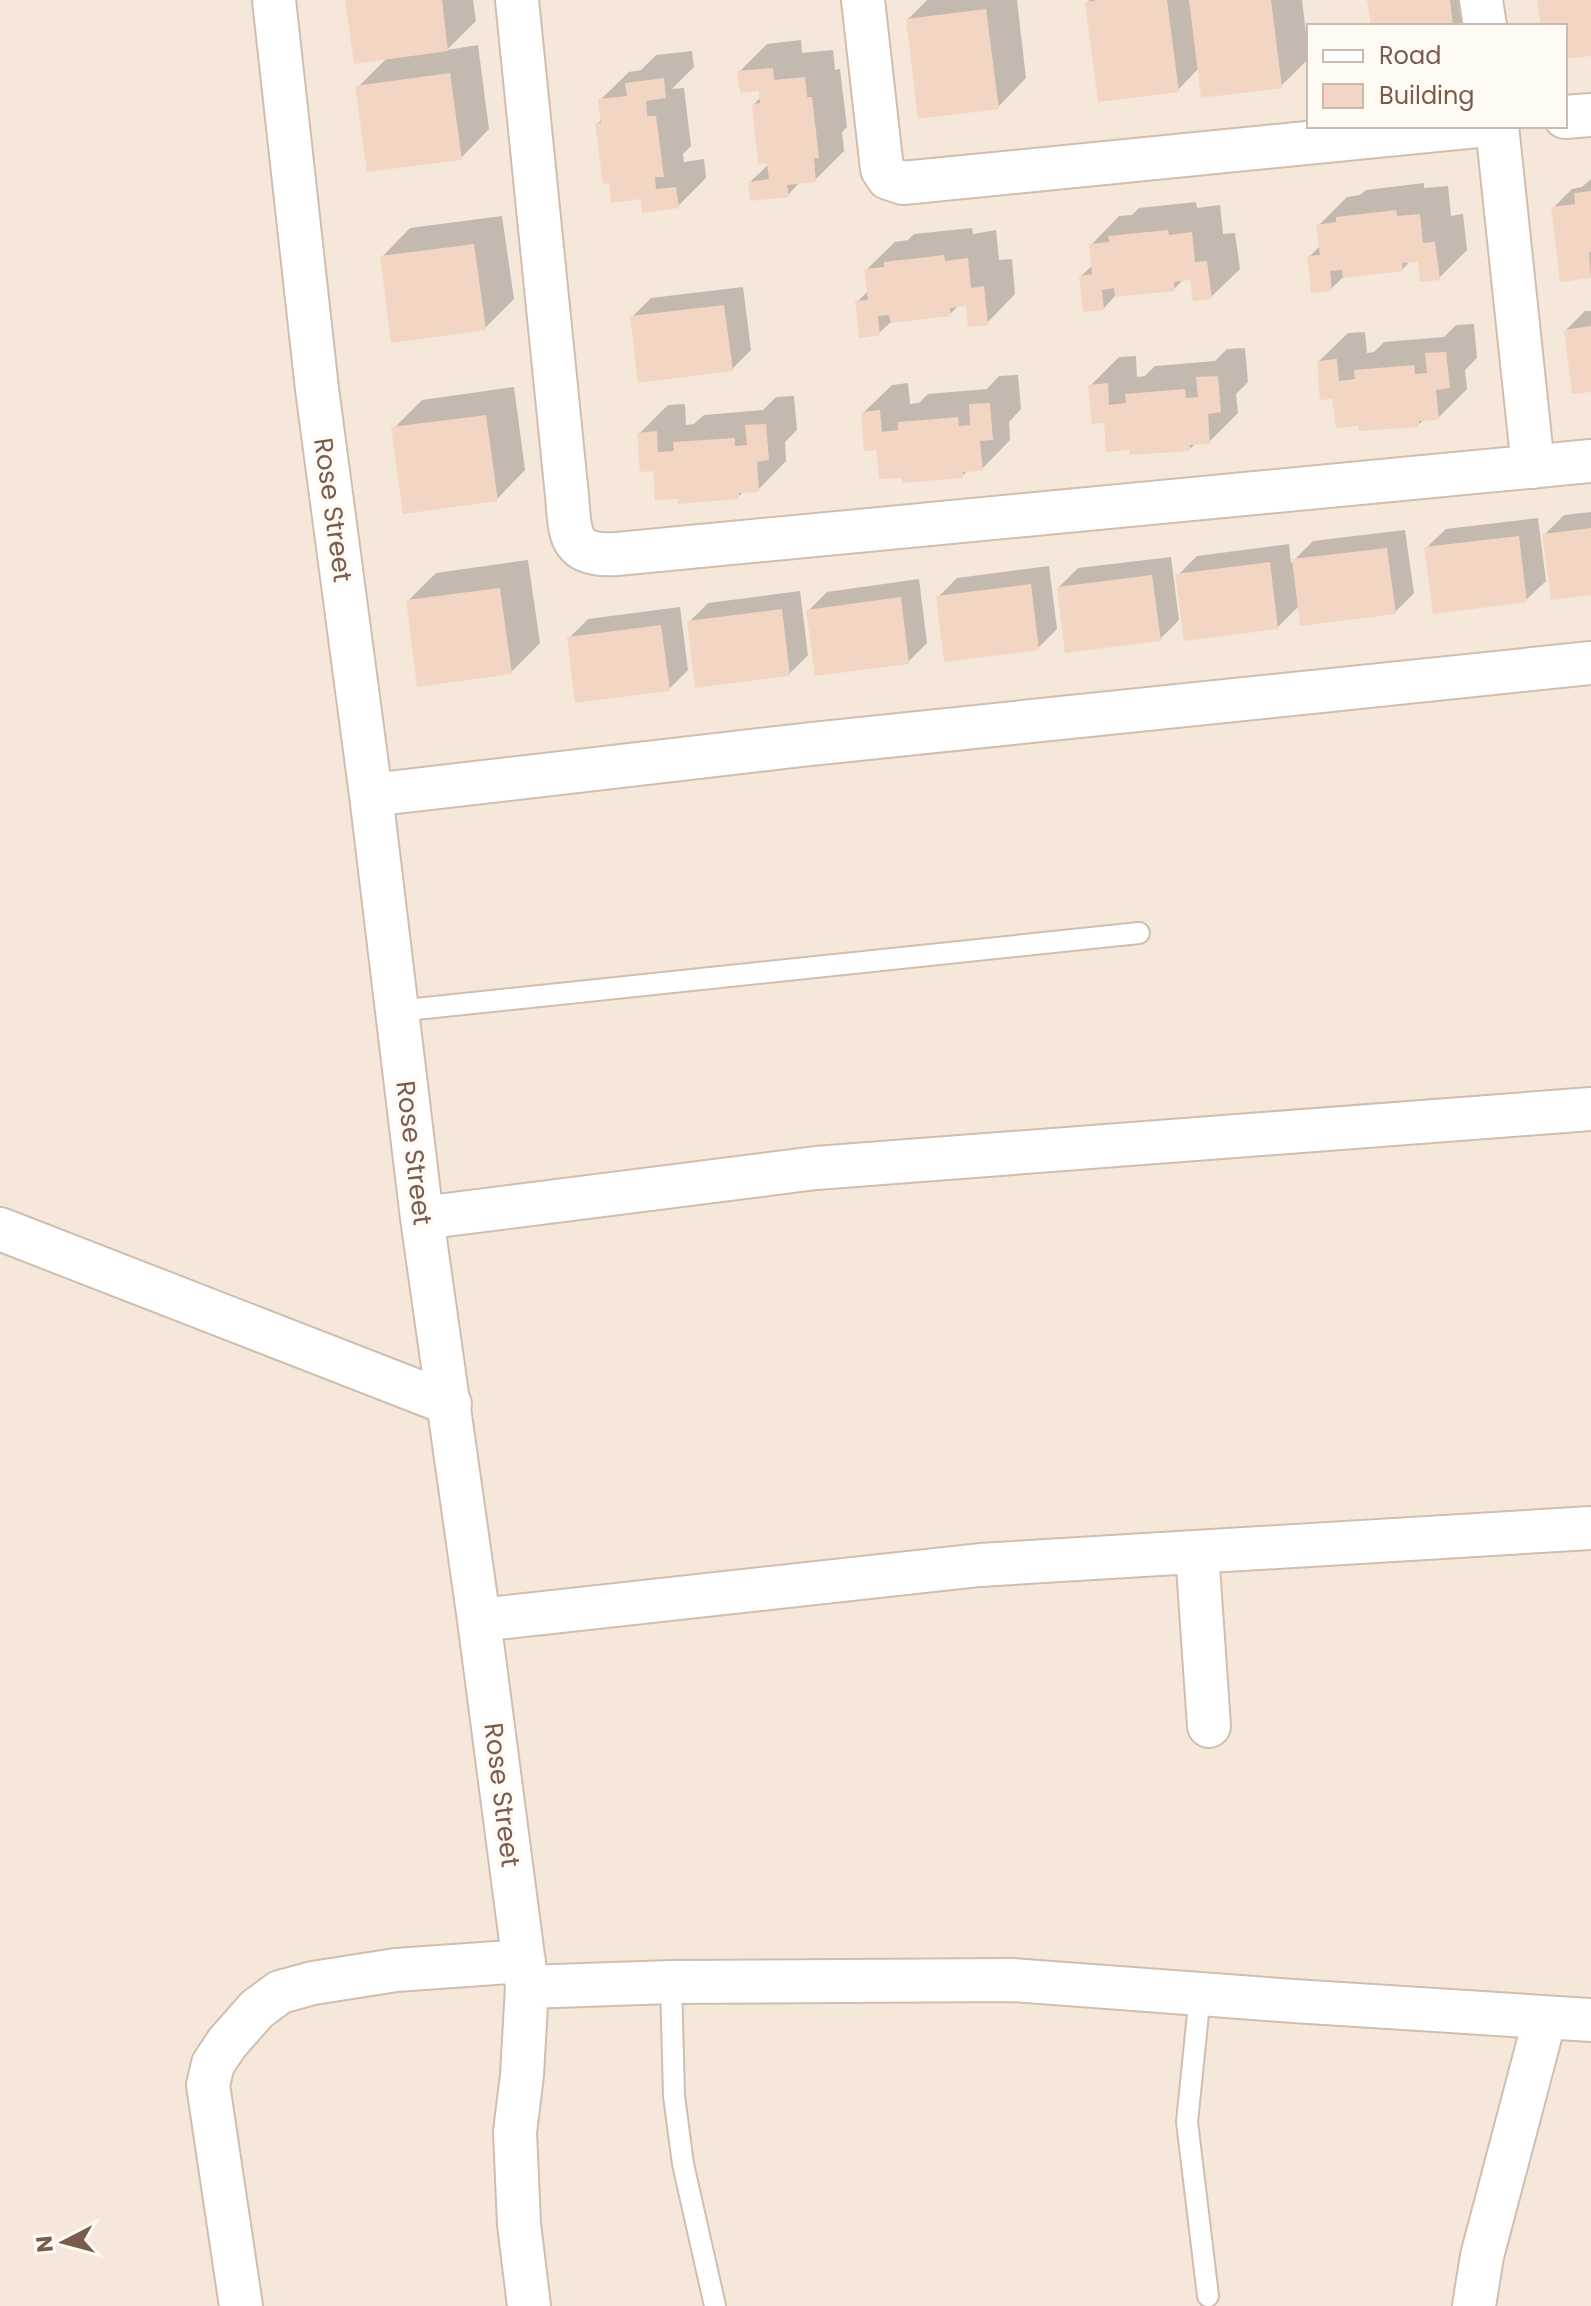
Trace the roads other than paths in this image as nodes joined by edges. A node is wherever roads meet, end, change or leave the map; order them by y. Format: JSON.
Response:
{"nodes":[{"id":1,"x":274,"y":0,"type":"edge"},
{"id":2,"x":517,"y":0,"type":"edge"},
{"id":3,"x":863,"y":0,"type":"edge"},
{"id":4,"x":1481,"y":0,"type":"edge"},
{"id":5,"x":1485,"y":24,"type":"edge"},
{"id":6,"x":1591,"y":115,"type":"edge"},
{"id":7,"x":1567,"y":117,"type":"edge"},
{"id":8,"x":1457,"y":128,"type":"edge"},
{"id":9,"x":1497,"y":128,"type":"edge"},
{"id":10,"x":1591,"y":461,"type":"edge"},
{"id":11,"x":1533,"y":467,"type":"junction"},
{"id":12,"x":1591,"y":663,"type":"edge"},
{"id":13,"x":371,"y":795,"type":"junction"},
{"id":14,"x":1139,"y":933,"type":"dead end"},
{"id":15,"x":397,"y":1011,"type":"junction"},
{"id":16,"x":1591,"y":1109,"type":"edge"},
{"id":17,"x":422,"y":1218,"type":"junction"},
{"id":18,"x":0,"y":1229,"type":"edge"},
{"id":19,"x":450,"y":1404,"type":"junction"},
{"id":20,"x":1591,"y":1528,"type":"edge"},
{"id":21,"x":1197,"y":1552,"type":"junction"},
{"id":22,"x":479,"y":1620,"type":"junction"},
{"id":23,"x":1209,"y":1726,"type":"dead end"},
{"id":24,"x":526,"y":1974,"type":"junction"},
{"id":25,"x":671,"y":1982,"type":"junction"},
{"id":26,"x":1200,"y":1994,"type":"junction"},
{"id":27,"x":1545,"y":2018,"type":"junction"},
{"id":28,"x":1591,"y":2020,"type":"edge"},
{"id":29,"x":1208,"y":2296,"type":"dead end"},
{"id":30,"x":241,"y":2306,"type":"edge"},
{"id":31,"x":529,"y":2306,"type":"edge"},
{"id":32,"x":715,"y":2306,"type":"edge"},
{"id":33,"x":1474,"y":2306,"type":"edge"}],
"edges":[{"from":1,"to":13,"type":"street","name":"Rose Street"},
{"from":2,"to":11,"type":"street"},
{"from":3,"to":8,"type":"street"},
{"from":4,"to":5,"type":"street"},
{"from":6,"to":7,"type":"street"},
{"from":9,"to":11,"type":"street"},
{"from":10,"to":11,"type":"street"},
{"from":12,"to":13,"type":"street"},
{"from":13,"to":15,"type":"street","name":"Rose Street"},
{"from":14,"to":15,"type":"lane"},
{"from":15,"to":17,"type":"street","name":"Rose Street"},
{"from":16,"to":17,"type":"street"},
{"from":17,"to":19,"type":"street","name":"Rose Street"},
{"from":18,"to":19,"type":"street"},
{"from":19,"to":22,"type":"street","name":"Rose Street"},
{"from":20,"to":21,"type":"street"},
{"from":21,"to":22,"type":"street"},
{"from":21,"to":23,"type":"street"},
{"from":22,"to":24,"type":"street","name":"Rose Street"},
{"from":24,"to":25,"type":"street"},
{"from":24,"to":30,"type":"street"},
{"from":24,"to":31,"type":"street","name":"Rose Street"},
{"from":25,"to":26,"type":"street"},
{"from":25,"to":32,"type":"lane"},
{"from":26,"to":27,"type":"street"},
{"from":26,"to":29,"type":"lane"},
{"from":27,"to":28,"type":"street"},
{"from":27,"to":33,"type":"street"}]}
